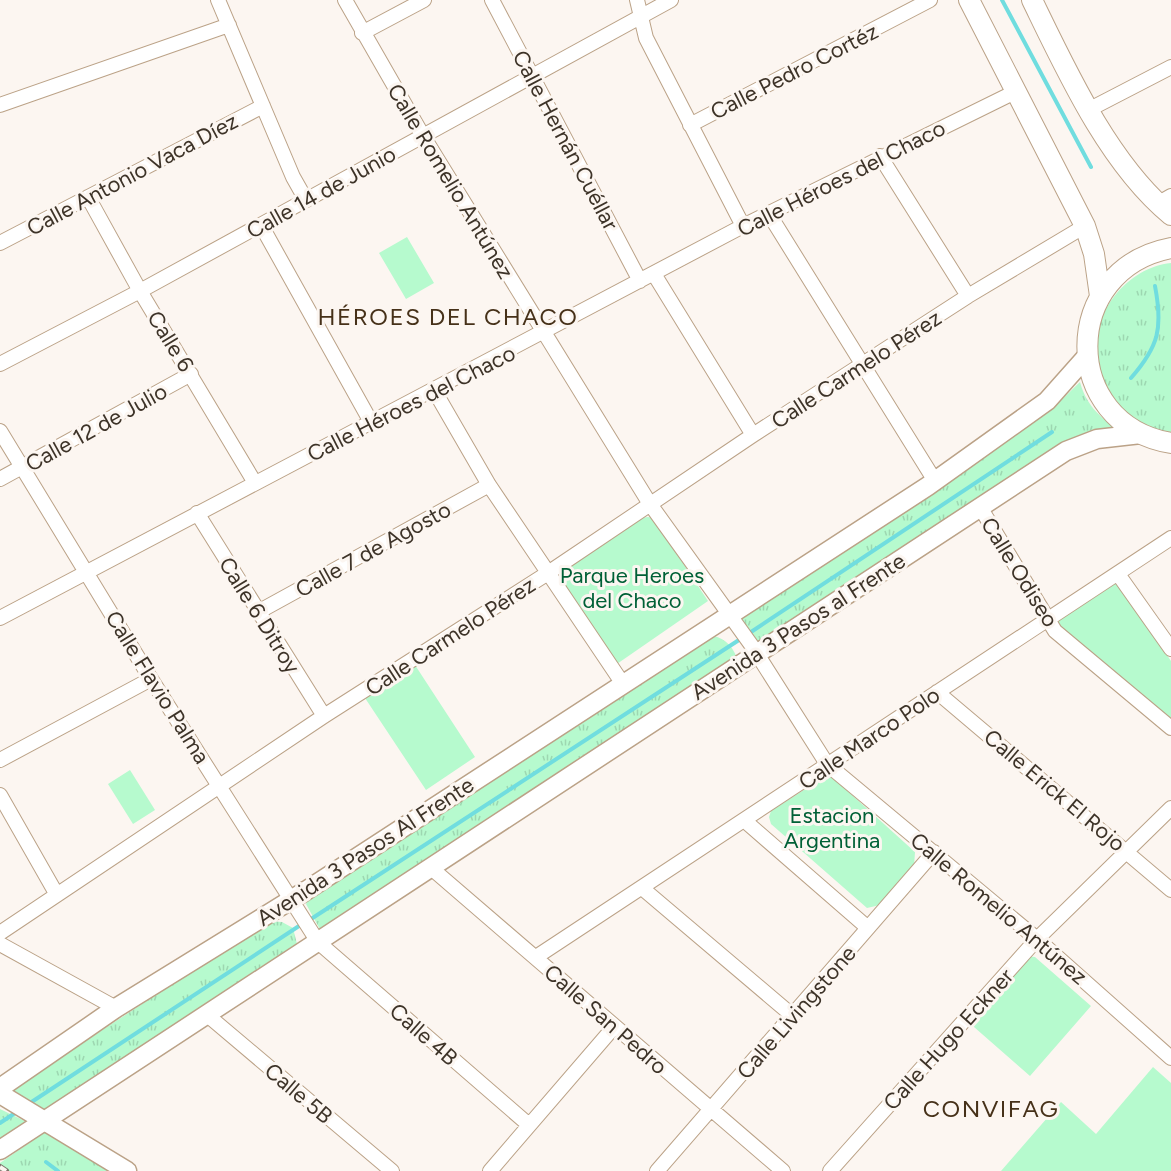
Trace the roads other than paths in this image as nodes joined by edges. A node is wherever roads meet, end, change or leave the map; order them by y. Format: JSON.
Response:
{"nodes":[{"id":1,"x":218,"y":0,"type":"edge"},
{"id":2,"x":345,"y":0,"type":"edge"},
{"id":3,"x":424,"y":0,"type":"edge"},
{"id":4,"x":492,"y":0,"type":"edge"},
{"id":5,"x":637,"y":0,"type":"edge"},
{"id":6,"x":671,"y":0,"type":"edge"},
{"id":7,"x":930,"y":0,"type":"edge"},
{"id":8,"x":969,"y":0,"type":"edge"},
{"id":9,"x":1036,"y":1,"type":"edge"},
{"id":10,"x":640,"y":17,"type":"junction"},
{"id":11,"x":229,"y":25,"type":"junction"},
{"id":12,"x":362,"y":33,"type":"junction"},
{"id":13,"x":1171,"y":67,"type":"edge"},
{"id":14,"x":530,"y":77,"type":"junction"},
{"id":15,"x":1015,"y":92,"type":"junction"},
{"id":16,"x":0,"y":105,"type":"edge"},
{"id":17,"x":263,"y":106,"type":"junction"},
{"id":18,"x":1090,"y":109,"type":"junction"},
{"id":19,"x":690,"y":124,"type":"junction"},
{"id":20,"x":423,"y":136,"type":"junction"},
{"id":21,"x":880,"y":156,"type":"junction"},
{"id":22,"x":88,"y":197,"type":"junction"},
{"id":23,"x":306,"y":200,"type":"junction"},
{"id":24,"x":1166,"y":205,"type":"edge"},
{"id":25,"x":769,"y":214,"type":"junction"},
{"id":26,"x":261,"y":225,"type":"junction"},
{"id":27,"x":743,"y":226,"type":"junction"},
{"id":28,"x":1084,"y":226,"type":"junction"},
{"id":29,"x":0,"y":243,"type":"edge"},
{"id":30,"x":1171,"y":248,"type":"edge"},
{"id":31,"x":654,"y":274,"type":"junction"},
{"id":32,"x":640,"y":280,"type":"junction"},
{"id":33,"x":140,"y":291,"type":"junction"},
{"id":34,"x":968,"y":296,"type":"junction"},
{"id":35,"x":1100,"y":296,"type":"junction"},
{"id":36,"x":544,"y":334,"type":"junction"},
{"id":37,"x":1087,"y":356,"type":"junction"},
{"id":38,"x":0,"y":364,"type":"edge"},
{"id":39,"x":863,"y":364,"type":"junction"},
{"id":40,"x":191,"y":374,"type":"junction"},
{"id":41,"x":434,"y":390,"type":"junction"},
{"id":42,"x":371,"y":423,"type":"junction"},
{"id":43,"x":0,"y":431,"type":"edge"},
{"id":44,"x":1141,"y":434,"type":"junction"},
{"id":45,"x":753,"y":435,"type":"junction"},
{"id":46,"x":1171,"y":443,"type":"edge"},
{"id":47,"x":22,"y":468,"type":"junction"},
{"id":48,"x":0,"y":479,"type":"edge"},
{"id":49,"x":935,"y":481,"type":"junction"},
{"id":50,"x":255,"y":483,"type":"junction"},
{"id":51,"x":489,"y":485,"type":"junction"},
{"id":52,"x":650,"y":504,"type":"junction"},
{"id":53,"x":980,"y":507,"type":"junction"},
{"id":54,"x":197,"y":513,"type":"junction"},
{"id":55,"x":1171,"y":538,"type":"edge"},
{"id":56,"x":86,"y":572,"type":"junction"},
{"id":57,"x":548,"y":573,"type":"junction"},
{"id":58,"x":1118,"y":574,"type":"junction"},
{"id":59,"x":258,"y":612,"type":"junction"},
{"id":60,"x":0,"y":618,"type":"edge"},
{"id":61,"x":733,"y":619,"type":"junction"},
{"id":62,"x":1049,"y":619,"type":"junction"},
{"id":63,"x":754,"y":649,"type":"junction"},
{"id":64,"x":1171,"y":649,"type":"edge"},
{"id":65,"x":151,"y":679,"type":"junction"},
{"id":66,"x":623,"y":684,"type":"junction"},
{"id":67,"x":937,"y":692,"type":"junction"},
{"id":68,"x":324,"y":716,"type":"junction"},
{"id":69,"x":1171,"y":728,"type":"edge"},
{"id":70,"x":0,"y":760,"type":"edge"},
{"id":71,"x":827,"y":764,"type":"junction"},
{"id":72,"x":221,"y":785,"type":"junction"},
{"id":73,"x":0,"y":795,"type":"edge"},
{"id":74,"x":1171,"y":808,"type":"edge"},
{"id":75,"x":745,"y":820,"type":"junction"},
{"id":76,"x":1126,"y":850,"type":"junction"},
{"id":77,"x":934,"y":852,"type":"junction"},
{"id":78,"x":430,"y":867,"type":"junction"},
{"id":79,"x":642,"y":888,"type":"junction"},
{"id":80,"x":1171,"y":890,"type":"edge"},
{"id":81,"x":57,"y":895,"type":"junction"},
{"id":82,"x":294,"y":906,"type":"junction"},
{"id":83,"x":868,"y":928,"type":"junction"},
{"id":84,"x":0,"y":933,"type":"edge"},
{"id":85,"x":315,"y":938,"type":"junction"},
{"id":86,"x":1037,"y":939,"type":"junction"},
{"id":87,"x":0,"y":944,"type":"edge"},
{"id":88,"x":536,"y":957,"type":"junction"},
{"id":89,"x":116,"y":1008,"type":"junction"},
{"id":90,"x":206,"y":1014,"type":"junction"},
{"id":91,"x":793,"y":1016,"type":"junction"},
{"id":92,"x":614,"y":1028,"type":"junction"},
{"id":93,"x":1171,"y":1058,"type":"edge"},
{"id":94,"x":3,"y":1094,"type":"edge"},
{"id":95,"x":76,"y":1102,"type":"junction"},
{"id":96,"x":711,"y":1109,"type":"junction"},
{"id":97,"x":41,"y":1119,"type":"junction"},
{"id":98,"x":529,"y":1125,"type":"junction"},
{"id":99,"x":75,"y":1139,"type":"junction"},
{"id":100,"x":0,"y":1150,"type":"edge"},
{"id":101,"x":127,"y":1171,"type":"edge"},
{"id":102,"x":392,"y":1171,"type":"edge"},
{"id":103,"x":490,"y":1171,"type":"edge"},
{"id":104,"x":657,"y":1171,"type":"edge"},
{"id":105,"x":783,"y":1171,"type":"edge"},
{"id":106,"x":830,"y":1171,"type":"edge"}],
"edges":[{"from":1,"to":11,"type":"street"},
{"from":2,"to":12,"type":"street","name":"Calle Romelio Antúnez"},
{"from":3,"to":12,"type":"street"},
{"from":4,"to":14,"type":"street","name":"Calle Hernán Cuéllar"},
{"from":5,"to":10,"type":"street"},
{"from":6,"to":10,"type":"street","name":"Calle 14 de Junio"},
{"from":7,"to":19,"type":"street","name":"Calle Pedro Cortéz"},
{"from":8,"to":15,"type":"highway"},
{"from":9,"to":18,"type":"highway"},
{"from":10,"to":14,"type":"street","name":"Calle 14 de Junio"},
{"from":10,"to":19,"type":"street"},
{"from":11,"to":16,"type":"street"},
{"from":11,"to":17,"type":"street"},
{"from":12,"to":20,"type":"street","name":"Calle Romelio Antúnez"},
{"from":13,"to":18,"type":"street"},
{"from":14,"to":20,"type":"street","name":"Calle 14 de Junio"},
{"from":14,"to":32,"type":"street","name":"Calle Hernán Cuéllar"},
{"from":15,"to":21,"type":"street","name":"Calle Héroes del Chaco"},
{"from":15,"to":28,"type":"highway"},
{"from":17,"to":22,"type":"street","name":"Calle Antonio Vaca Díez"},
{"from":17,"to":23,"type":"street"},
{"from":18,"to":24,"type":"highway"},
{"from":19,"to":27,"type":"street"},
{"from":20,"to":23,"type":"street","name":"Calle 14 de Junio"},
{"from":20,"to":36,"type":"street","name":"Calle Romelio Antúnez"},
{"from":21,"to":25,"type":"street","name":"Calle Héroes del Chaco"},
{"from":21,"to":34,"type":"street"},
{"from":22,"to":29,"type":"street","name":"Calle Antonio Vaca Díez"},
{"from":22,"to":33,"type":"street","name":"Calle 6"},
{"from":23,"to":26,"type":"street","name":"Calle 14 de Junio"},
{"from":25,"to":27,"type":"street","name":"Calle Héroes del Chaco"},
{"from":25,"to":39,"type":"street"},
{"from":26,"to":33,"type":"street","name":"Calle 14 de Junio"},
{"from":26,"to":42,"type":"street"},
{"from":27,"to":31,"type":"street","name":"Calle Héroes del Chaco"},
{"from":28,"to":34,"type":"street","name":"Calle Carmelo Pérez"},
{"from":28,"to":35,"type":"highway"},
{"from":30,"to":35,"type":"highway"},
{"from":31,"to":32,"type":"street","name":"Calle Héroes del Chaco"},
{"from":31,"to":45,"type":"street"},
{"from":32,"to":36,"type":"street","name":"Calle Héroes del Chaco"},
{"from":33,"to":38,"type":"street","name":"Calle 14 de Junio"},
{"from":33,"to":40,"type":"street","name":"Calle 6"},
{"from":34,"to":39,"type":"street","name":"Calle Carmelo Pérez"},
{"from":35,"to":37,"type":"highway"},
{"from":36,"to":41,"type":"street","name":"Calle Héroes del Chaco"},
{"from":36,"to":52,"type":"street","name":"Calle Romelio Antúnez"},
{"from":37,"to":44,"type":"highway"},
{"from":37,"to":49,"type":"main road","name":"Avenida 3 Pasos al Frente"},
{"from":39,"to":45,"type":"street","name":"Calle Carmelo Pérez"},
{"from":39,"to":49,"type":"street"},
{"from":40,"to":47,"type":"street","name":"Calle 12 de Julio"},
{"from":40,"to":50,"type":"street","name":"Calle 6"},
{"from":41,"to":42,"type":"street","name":"Calle Héroes del Chaco"},
{"from":41,"to":51,"type":"street"},
{"from":42,"to":50,"type":"street","name":"Calle Héroes del Chaco"},
{"from":43,"to":47,"type":"street","name":"Calle Flavio Palma"},
{"from":44,"to":46,"type":"highway"},
{"from":44,"to":53,"type":"main road","name":"Avenida 3 Pasos al Frente"},
{"from":45,"to":52,"type":"street","name":"Calle Carmelo Pérez"},
{"from":47,"to":48,"type":"street","name":"Calle 12 de Julio"},
{"from":47,"to":56,"type":"street","name":"Calle Flavio Palma"},
{"from":49,"to":61,"type":"main road","name":"Avenida 3 Pasos al Frente"},
{"from":50,"to":54,"type":"street","name":"Calle Héroes del Chaco"},
{"from":51,"to":57,"type":"street"},
{"from":51,"to":59,"type":"street","name":"Calle 7 de Agosto"},
{"from":52,"to":57,"type":"street","name":"Calle Carmelo Pérez"},
{"from":52,"to":61,"type":"street","name":"Calle Romelio Antúnez"},
{"from":53,"to":62,"type":"street","name":"Calle Odiseo"},
{"from":53,"to":63,"type":"main road","name":"Avenida 3 Pasos al Frente"},
{"from":54,"to":56,"type":"street","name":"Calle Héroes del Chaco"},
{"from":54,"to":59,"type":"street","name":"Calle 6 Ditroy"},
{"from":55,"to":58,"type":"street","name":"Calle Marco Polo"},
{"from":56,"to":60,"type":"street","name":"Calle Héroes del Chaco"},
{"from":56,"to":65,"type":"street","name":"Calle Flavio Palma"},
{"from":57,"to":66,"type":"street"},
{"from":57,"to":68,"type":"street","name":"Calle Carmelo Pérez"},
{"from":58,"to":62,"type":"street","name":"Calle Marco Polo"},
{"from":58,"to":64,"type":"street"},
{"from":59,"to":68,"type":"street","name":"Calle 6 Ditroy"},
{"from":61,"to":63,"type":"street","name":"Calle Romelio Antúnez"},
{"from":61,"to":66,"type":"main road","name":"Avenida 3 Pasos Al Frente"},
{"from":62,"to":67,"type":"street","name":"Calle Marco Polo"},
{"from":62,"to":69,"type":"street","name":"Calle Odiseo"},
{"from":63,"to":71,"type":"street","name":"Calle Romelio Antúnez"},
{"from":63,"to":78,"type":"main road","name":"Avenida 3 Pasos al Frente"},
{"from":65,"to":70,"type":"street"},
{"from":65,"to":72,"type":"street","name":"Calle Flavio Palma"},
{"from":66,"to":82,"type":"main road","name":"Avenida 3 Pasos Al Frente"},
{"from":67,"to":71,"type":"street","name":"Calle Marco Polo"},
{"from":67,"to":76,"type":"street","name":"Calle Erick El Rojo"},
{"from":68,"to":72,"type":"street","name":"Calle Carmelo Pérez"},
{"from":71,"to":75,"type":"street","name":"Calle Marco Polo"},
{"from":71,"to":77,"type":"street","name":"Calle Romelio Antúnez"},
{"from":72,"to":81,"type":"street","name":"Calle Carmelo Pérez"},
{"from":72,"to":82,"type":"street","name":"Calle Flavio Palma"},
{"from":73,"to":81,"type":"street"},
{"from":74,"to":76,"type":"street","name":"Calle Hugo Eckner"},
{"from":75,"to":79,"type":"street","name":"Calle Marco Polo"},
{"from":75,"to":83,"type":"street"},
{"from":76,"to":80,"type":"street","name":"Calle Erick El Rojo"},
{"from":76,"to":86,"type":"street","name":"Calle Hugo Eckner"},
{"from":77,"to":83,"type":"street","name":"Calle Livingstone"},
{"from":77,"to":86,"type":"street","name":"Calle Romelio Antúnez"},
{"from":78,"to":85,"type":"main road"},
{"from":78,"to":88,"type":"street","name":"Calle San Pedro"},
{"from":79,"to":88,"type":"street","name":"Calle Marco Polo"},
{"from":79,"to":91,"type":"street"},
{"from":81,"to":84,"type":"street","name":"Calle Carmelo Pérez"},
{"from":82,"to":85,"type":"street","name":"Calle Flavio Palma"},
{"from":82,"to":89,"type":"main road","name":"Avenida 3 Pasos Al Frente"},
{"from":83,"to":91,"type":"street","name":"Calle Livingstone"},
{"from":85,"to":90,"type":"main road"},
{"from":85,"to":98,"type":"street","name":"Calle 4B"},
{"from":86,"to":93,"type":"street","name":"Calle Romelio Antúnez"},
{"from":86,"to":106,"type":"street","name":"Calle Hugo Eckner"},
{"from":87,"to":89,"type":"street"},
{"from":88,"to":92,"type":"street","name":"Calle San Pedro"},
{"from":89,"to":94,"type":"main road","name":"Avenida 3 Pasos Al Frente"},
{"from":90,"to":95,"type":"main road"},
{"from":90,"to":102,"type":"street","name":"Calle 5B"},
{"from":91,"to":96,"type":"street","name":"Calle Livingstone"},
{"from":92,"to":96,"type":"street","name":"Calle San Pedro"},
{"from":92,"to":98,"type":"street"},
{"from":94,"to":97,"type":"main road"},
{"from":95,"to":97,"type":"main road"},
{"from":95,"to":99,"type":"main road"},
{"from":96,"to":104,"type":"street","name":"Calle Livingstone"},
{"from":96,"to":105,"type":"street","name":"Calle San Pedro"},
{"from":97,"to":99,"type":"main road"},
{"from":97,"to":100,"type":"main road"},
{"from":98,"to":103,"type":"street"},
{"from":99,"to":101,"type":"main road"}]}
